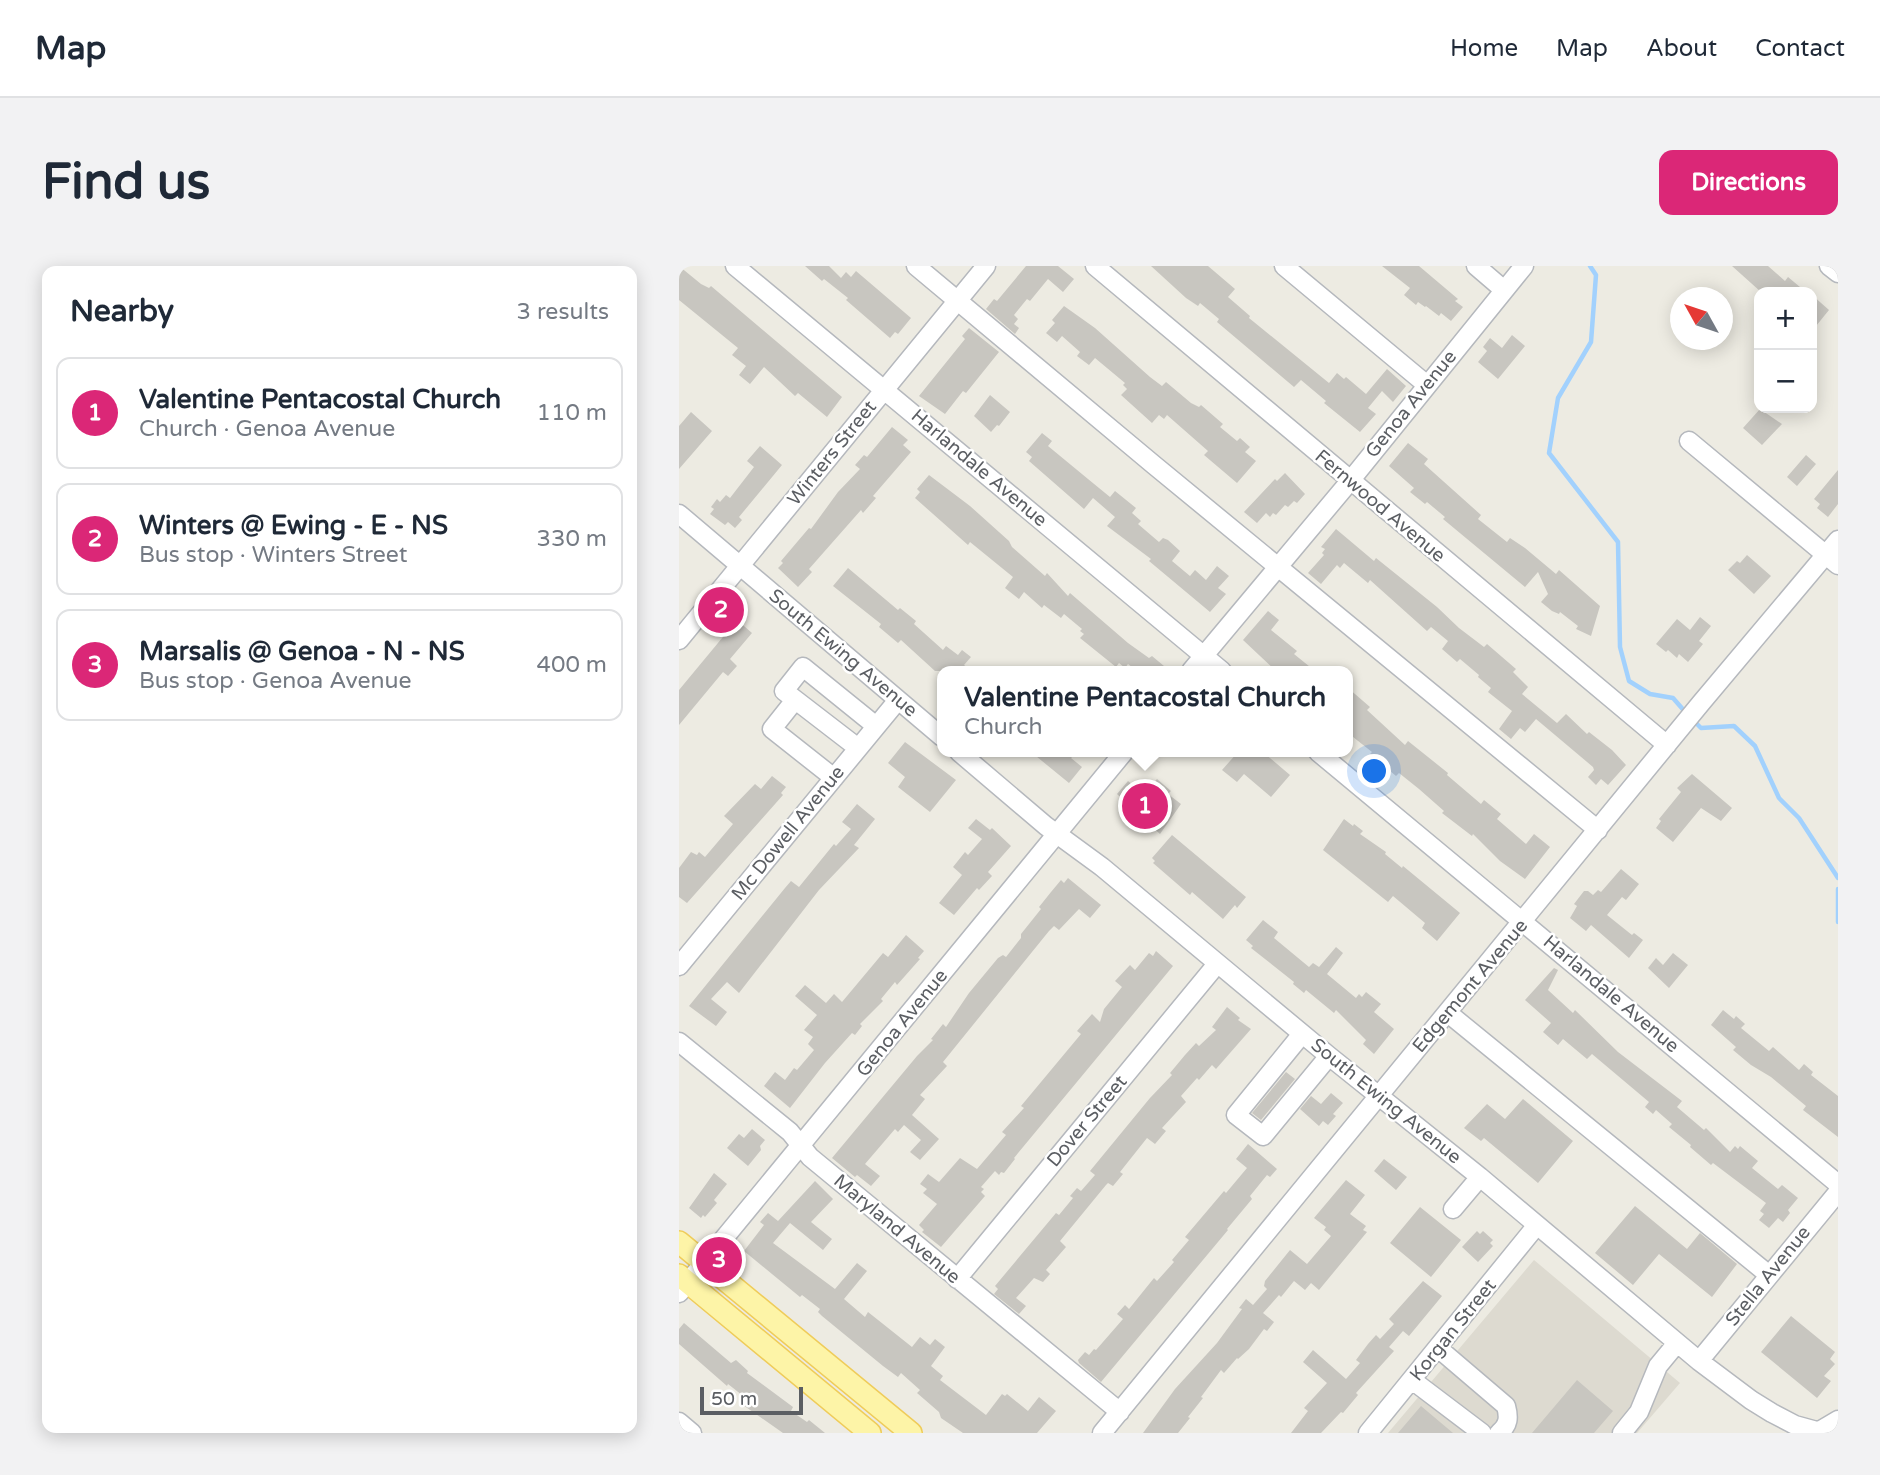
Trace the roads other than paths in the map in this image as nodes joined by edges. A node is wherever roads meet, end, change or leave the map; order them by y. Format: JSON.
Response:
{"nodes":[{"id":1,"x":735,"y":266,"type":"edge"},
{"id":2,"x":916,"y":266,"type":"edge"},
{"id":3,"x":986,"y":266,"type":"edge"},
{"id":4,"x":1095,"y":266,"type":"edge"},
{"id":5,"x":1284,"y":266,"type":"edge"},
{"id":6,"x":1476,"y":266,"type":"edge"},
{"id":7,"x":1524,"y":266,"type":"edge"},
{"id":8,"x":1829,"y":266,"type":"edge"},
{"id":9,"x":1838,"y":273,"type":"edge"},
{"id":10,"x":1504,"y":290,"type":"junction"},
{"id":11,"x":958,"y":301,"type":"junction"},
{"id":12,"x":1427,"y":385,"type":"junction"},
{"id":13,"x":884,"y":389,"type":"junction"},
{"id":14,"x":1689,"y":441,"type":"dead end"},
{"id":15,"x":1350,"y":481,"type":"junction"},
{"id":16,"x":679,"y":514,"type":"edge"},
{"id":17,"x":1838,"y":540,"type":"edge"},
{"id":18,"x":1832,"y":560,"type":"edge"},
{"id":19,"x":740,"y":566,"type":"junction"},
{"id":20,"x":1277,"y":567,"type":"junction"},
{"id":21,"x":679,"y":640,"type":"edge"},
{"id":22,"x":1203,"y":656,"type":"junction"},
{"id":23,"x":1195,"y":666,"type":"edge"},
{"id":24,"x":1216,"y":666,"type":"edge"},
{"id":25,"x":795,"y":700,"type":"junction"},
{"id":26,"x":898,"y":700,"type":"junction"},
{"id":27,"x":876,"y":726,"type":"junction"},
{"id":28,"x":937,"y":733,"type":"edge"},
{"id":29,"x":1667,"y":745,"type":"junction"},
{"id":30,"x":858,"y":748,"type":"junction"},
{"id":31,"x":965,"y":757,"type":"edge"},
{"id":32,"x":1120,"y":757,"type":"edge"},
{"id":33,"x":1324,"y":757,"type":"edge"},
{"id":34,"x":834,"y":778,"type":"junction"},
{"id":35,"x":1598,"y":830,"type":"junction"},
{"id":36,"x":1056,"y":834,"type":"junction"},
{"id":37,"x":1523,"y":922,"type":"junction"},
{"id":38,"x":1217,"y":964,"type":"junction"},
{"id":39,"x":679,"y":967,"type":"edge"},
{"id":40,"x":1448,"y":1013,"type":"junction"},
{"id":41,"x":1302,"y":1034,"type":"junction"},
{"id":42,"x":679,"y":1042,"type":"edge"},
{"id":43,"x":1329,"y":1056,"type":"junction"},
{"id":44,"x":1379,"y":1096,"type":"junction"},
{"id":45,"x":801,"y":1146,"type":"junction"},
{"id":46,"x":1480,"y":1177,"type":"junction"},
{"id":47,"x":1838,"y":1184,"type":"edge"},
{"id":48,"x":1838,"y":1192,"type":"edge"},
{"id":49,"x":1453,"y":1209,"type":"dead end"},
{"id":50,"x":1537,"y":1225,"type":"junction"},
{"id":51,"x":679,"y":1241,"type":"edge"},
{"id":52,"x":704,"y":1262,"type":"junction"},
{"id":53,"x":1769,"y":1275,"type":"junction"},
{"id":54,"x":957,"y":1279,"type":"junction"},
{"id":55,"x":682,"y":1284,"type":"edge"},
{"id":56,"x":1677,"y":1343,"type":"junction"},
{"id":57,"x":1438,"y":1348,"type":"junction"},
{"id":58,"x":1699,"y":1361,"type":"junction"},
{"id":59,"x":1412,"y":1380,"type":"junction"},
{"id":60,"x":1119,"y":1412,"type":"junction"},
{"id":61,"x":1838,"y":1420,"type":"edge"},
{"id":62,"x":679,"y":1422,"type":"edge"},
{"id":63,"x":692,"y":1433,"type":"edge"},
{"id":64,"x":870,"y":1433,"type":"edge"},
{"id":65,"x":911,"y":1433,"type":"edge"},
{"id":66,"x":1102,"y":1433,"type":"edge"},
{"id":67,"x":1368,"y":1433,"type":"edge"},
{"id":68,"x":1482,"y":1433,"type":"edge"},
{"id":69,"x":1499,"y":1433,"type":"edge"},
{"id":70,"x":1622,"y":1433,"type":"edge"},
{"id":71,"x":1819,"y":1433,"type":"edge"}],
"edges":[{"from":1,"to":13,"type":"street","name":"Harlandale Avenue"},
{"from":2,"to":11,"type":"street"},
{"from":3,"to":11,"type":"street","name":"Winters Street"},
{"from":4,"to":15,"type":"street","name":"Fernwood Avenue"},
{"from":5,"to":12,"type":"street"},
{"from":6,"to":10,"type":"street"},
{"from":7,"to":10,"type":"street","name":"Genoa Avenue"},
{"from":8,"to":9,"type":"street"},
{"from":10,"to":12,"type":"street","name":"Genoa Avenue"},
{"from":11,"to":13,"type":"street","name":"Winters Street"},
{"from":11,"to":20,"type":"street"},
{"from":12,"to":15,"type":"street","name":"Genoa Avenue"},
{"from":13,"to":19,"type":"street","name":"Winters Street"},
{"from":13,"to":22,"type":"street","name":"Harlandale Avenue"},
{"from":14,"to":18,"type":"street"},
{"from":15,"to":20,"type":"street","name":"Genoa Avenue"},
{"from":15,"to":29,"type":"street","name":"Fernwood Avenue"},
{"from":16,"to":19,"type":"street","name":"South Ewing Avenue"},
{"from":17,"to":18,"type":"street","name":"Edgemont Avenue"},
{"from":18,"to":29,"type":"street","name":"Edgemont Avenue"},
{"from":19,"to":21,"type":"street","name":"Winters Street"},
{"from":19,"to":26,"type":"street","name":"South Ewing Avenue"},
{"from":20,"to":22,"type":"street","name":"Genoa Avenue"},
{"from":20,"to":35,"type":"street"},
{"from":22,"to":23,"type":"street","name":"Genoa Avenue"},
{"from":22,"to":24,"type":"street","name":"Harlandale Avenue"},
{"from":25,"to":27,"type":"street"},
{"from":25,"to":30,"type":"street"},
{"from":25,"to":34,"type":"street"},
{"from":26,"to":27,"type":"street","name":"Mc Dowell Avenue"},
{"from":26,"to":28,"type":"street","name":"South Ewing Avenue"},
{"from":27,"to":30,"type":"street","name":"Mc Dowell Avenue"},
{"from":29,"to":35,"type":"street","name":"Edgemont Avenue"},
{"from":30,"to":34,"type":"street","name":"Mc Dowell Avenue"},
{"from":31,"to":36,"type":"street","name":"South Ewing Avenue"},
{"from":32,"to":36,"type":"street","name":"Genoa Avenue"},
{"from":33,"to":37,"type":"street","name":"Harlandale Avenue"},
{"from":34,"to":39,"type":"street","name":"Mc Dowell Avenue"},
{"from":35,"to":37,"type":"street","name":"Edgemont Avenue"},
{"from":36,"to":38,"type":"street","name":"South Ewing Avenue"},
{"from":36,"to":45,"type":"street","name":"Genoa Avenue"},
{"from":37,"to":40,"type":"street","name":"Edgemont Avenue"},
{"from":37,"to":47,"type":"street","name":"Harlandale Avenue"},
{"from":38,"to":41,"type":"street","name":"South Ewing Avenue"},
{"from":38,"to":54,"type":"street","name":"Dover Street"},
{"from":40,"to":44,"type":"street","name":"Edgemont Avenue"},
{"from":40,"to":53,"type":"street"},
{"from":41,"to":43,"type":"street","name":"South Ewing Avenue"},
{"from":41,"to":43,"type":"street"},
{"from":42,"to":45,"type":"street","name":"Maryland Avenue"},
{"from":43,"to":44,"type":"street","name":"South Ewing Avenue"},
{"from":44,"to":46,"type":"street","name":"South Ewing Avenue"},
{"from":44,"to":60,"type":"street","name":"Edgemont Avenue"},
{"from":45,"to":52,"type":"street","name":"Genoa Avenue"},
{"from":45,"to":54,"type":"street","name":"Maryland Avenue"},
{"from":46,"to":49,"type":"street"},
{"from":46,"to":50,"type":"street","name":"South Ewing Avenue"},
{"from":48,"to":53,"type":"street","name":"Stella Avenue"},
{"from":50,"to":56,"type":"street","name":"South Ewing Avenue"},
{"from":50,"to":57,"type":"street","name":"Korgan Street"},
{"from":51,"to":52,"type":"main road"},
{"from":52,"to":55,"type":"street","name":"Genoa Avenue"},
{"from":52,"to":65,"type":"main road"},
{"from":53,"to":58,"type":"street","name":"Stella Avenue"},
{"from":54,"to":60,"type":"street","name":"Maryland Avenue"},
{"from":55,"to":64,"type":"main road"},
{"from":56,"to":58,"type":"street","name":"South Ewing Avenue"},
{"from":56,"to":70,"type":"street"},
{"from":57,"to":59,"type":"street","name":"Korgan Street"},
{"from":57,"to":69,"type":"street"},
{"from":58,"to":71,"type":"street","name":"South Ewing Avenue"},
{"from":59,"to":67,"type":"street","name":"Korgan Street"},
{"from":59,"to":68,"type":"street"},
{"from":60,"to":66,"type":"street","name":"Edgemont Avenue"},
{"from":61,"to":71,"type":"street"},
{"from":62,"to":63,"type":"street"}]}
